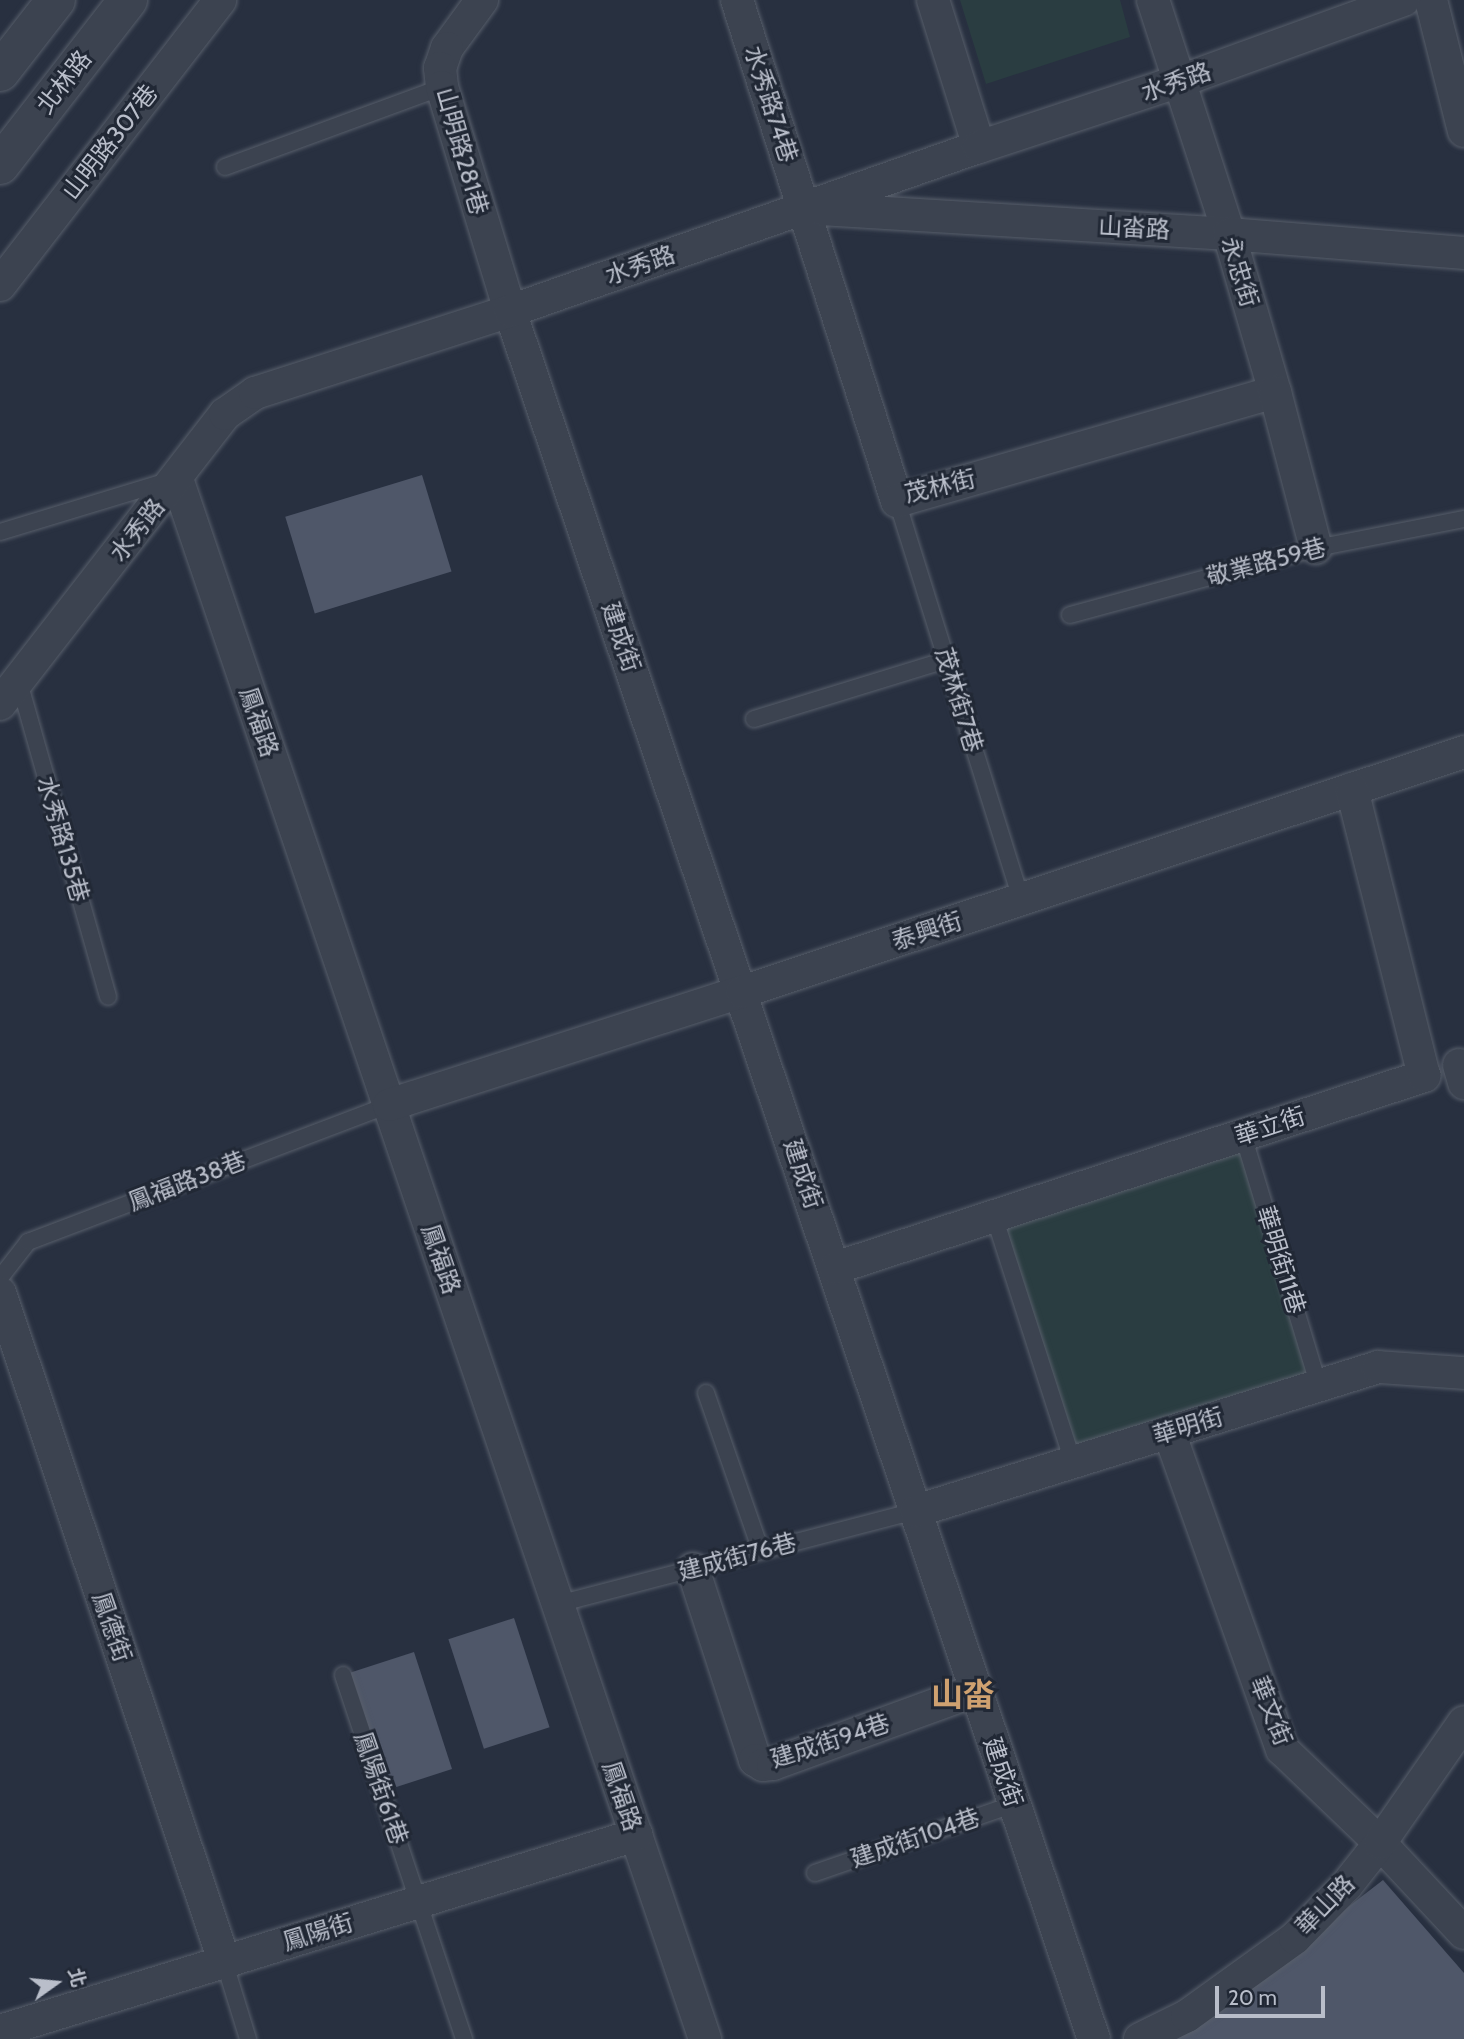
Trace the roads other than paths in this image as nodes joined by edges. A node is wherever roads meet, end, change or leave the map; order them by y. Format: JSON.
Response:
{"nodes":[{"id":1,"x":56,"y":0,"type":"edge"},
{"id":2,"x":128,"y":0,"type":"edge"},
{"id":3,"x":220,"y":0,"type":"edge"},
{"id":4,"x":482,"y":0,"type":"edge"},
{"id":5,"x":737,"y":0,"type":"edge"},
{"id":6,"x":933,"y":0,"type":"edge"},
{"id":7,"x":1153,"y":0,"type":"edge"},
{"id":8,"x":1404,"y":0,"type":"edge"},
{"id":9,"x":1431,"y":0,"type":"edge"},
{"id":10,"x":0,"y":72,"type":"edge"},
{"id":11,"x":1180,"y":81,"type":"junction"},
{"id":12,"x":442,"y":87,"type":"junction"},
{"id":13,"x":1464,"y":131,"type":"edge"},
{"id":14,"x":979,"y":147,"type":"junction"},
{"id":15,"x":0,"y":165,"type":"edge"},
{"id":16,"x":225,"y":167,"type":"dead end"},
{"id":17,"x":804,"y":208,"type":"junction"},
{"id":18,"x":1229,"y":234,"type":"junction"},
{"id":19,"x":1464,"y":253,"type":"edge"},
{"id":20,"x":0,"y":285,"type":"edge"},
{"id":21,"x":510,"y":311,"type":"junction"},
{"id":22,"x":1275,"y":392,"type":"junction"},
{"id":23,"x":177,"y":479,"type":"junction"},
{"id":24,"x":897,"y":501,"type":"junction"},
{"id":25,"x":1464,"y":519,"type":"edge"},
{"id":26,"x":0,"y":532,"type":"edge"},
{"id":27,"x":1316,"y":548,"type":"junction"},
{"id":28,"x":1070,"y":615,"type":"dead end"},
{"id":29,"x":946,"y":660,"type":"junction"},
{"id":30,"x":9,"y":693,"type":"edge"},
{"id":31,"x":754,"y":719,"type":"dead end"},
{"id":32,"x":1464,"y":752,"type":"edge"},
{"id":33,"x":1352,"y":789,"type":"junction"},
{"id":34,"x":1021,"y":900,"type":"junction"},
{"id":35,"x":742,"y":992,"type":"junction"},
{"id":36,"x":108,"y":997,"type":"dead end"},
{"id":37,"x":1449,"y":1071,"type":"edge"},
{"id":38,"x":389,"y":1105,"type":"junction"},
{"id":39,"x":1243,"y":1135,"type":"junction"},
{"id":40,"x":994,"y":1216,"type":"junction"},
{"id":41,"x":835,"y":1268,"type":"junction"},
{"id":42,"x":0,"y":1278,"type":"edge"},
{"id":43,"x":0,"y":1293,"type":"edge"},
{"id":44,"x":1464,"y":1373,"type":"edge"},
{"id":45,"x":1319,"y":1386,"type":"junction"},
{"id":46,"x":706,"y":1393,"type":"dead end"},
{"id":47,"x":1169,"y":1432,"type":"junction"},
{"id":48,"x":1073,"y":1462,"type":"junction"},
{"id":49,"x":916,"y":1511,"type":"junction"},
{"id":50,"x":761,"y":1551,"type":"junction"},
{"id":51,"x":693,"y":1569,"type":"junction"},
{"id":52,"x":558,"y":1604,"type":"junction"},
{"id":53,"x":343,"y":1675,"type":"dead end"},
{"id":54,"x":976,"y":1690,"type":"junction"},
{"id":55,"x":1464,"y":1722,"type":"edge"},
{"id":56,"x":1014,"y":1804,"type":"junction"},
{"id":57,"x":636,"y":1835,"type":"junction"},
{"id":58,"x":1380,"y":1843,"type":"junction"},
{"id":59,"x":815,"y":1873,"type":"dead end"},
{"id":60,"x":419,"y":1902,"type":"junction"},
{"id":61,"x":1464,"y":1933,"type":"edge"},
{"id":62,"x":223,"y":1961,"type":"junction"},
{"id":63,"x":0,"y":2031,"type":"edge"},
{"id":64,"x":248,"y":2039,"type":"edge"},
{"id":65,"x":464,"y":2039,"type":"edge"},
{"id":66,"x":705,"y":2039,"type":"edge"},
{"id":67,"x":1094,"y":2039,"type":"edge"},
{"id":68,"x":1140,"y":2039,"type":"edge"}],
"edges":[{"from":1,"to":10,"type":"street"},
{"from":2,"to":15,"type":"street","name":"北林路"},
{"from":3,"to":20,"type":"street","name":"山明路307巷"},
{"from":4,"to":12,"type":"street","name":"山明路281巷"},
{"from":5,"to":17,"type":"street","name":"水秀路74巷"},
{"from":6,"to":14,"type":"street"},
{"from":7,"to":11,"type":"street","name":"永忠街"},
{"from":8,"to":11,"type":"street","name":"水秀路"},
{"from":9,"to":13,"type":"street"},
{"from":11,"to":14,"type":"street","name":"水秀路"},
{"from":11,"to":18,"type":"street","name":"永忠街"},
{"from":12,"to":16,"type":"lane"},
{"from":12,"to":21,"type":"street","name":"山明路281巷"},
{"from":14,"to":17,"type":"street","name":"水秀路"},
{"from":17,"to":18,"type":"street","name":"山畓路"},
{"from":17,"to":21,"type":"street","name":"水秀路"},
{"from":17,"to":24,"type":"street","name":"茂林街"},
{"from":18,"to":19,"type":"street","name":"山畓路"},
{"from":18,"to":22,"type":"street","name":"永忠街"},
{"from":21,"to":23,"type":"street","name":"水秀路"},
{"from":21,"to":35,"type":"street","name":"建成街"},
{"from":22,"to":24,"type":"street","name":"茂林街"},
{"from":22,"to":27,"type":"street","name":"永忠街"},
{"from":23,"to":26,"type":"lane"},
{"from":23,"to":30,"type":"street","name":"水秀路"},
{"from":23,"to":38,"type":"street","name":"鳳福路"},
{"from":24,"to":29,"type":"lane","name":"茂林街7巷"},
{"from":25,"to":27,"type":"lane","name":"敬業路59巷"},
{"from":27,"to":28,"type":"lane","name":"敬業路59巷"},
{"from":29,"to":31,"type":"lane"},
{"from":29,"to":34,"type":"lane","name":"茂林街7巷"},
{"from":30,"to":36,"type":"lane","name":"水秀路135巷"},
{"from":32,"to":33,"type":"street","name":"泰興街"},
{"from":33,"to":34,"type":"street","name":"泰興街"},
{"from":33,"to":37,"type":"street","name":"華立街"},
{"from":34,"to":35,"type":"street","name":"泰興街"},
{"from":35,"to":38,"type":"street","name":"泰興街"},
{"from":35,"to":41,"type":"street","name":"建成街"},
{"from":37,"to":39,"type":"street","name":"華立街"},
{"from":38,"to":42,"type":"lane","name":"鳳福路38巷"},
{"from":38,"to":52,"type":"street","name":"鳳福路"},
{"from":39,"to":40,"type":"street","name":"華立街"},
{"from":39,"to":45,"type":"lane","name":"華明街11巷"},
{"from":40,"to":41,"type":"street","name":"華立街"},
{"from":40,"to":48,"type":"lane"},
{"from":41,"to":49,"type":"street","name":"建成街"},
{"from":43,"to":62,"type":"street","name":"鳳德街"},
{"from":44,"to":45,"type":"street","name":"華明街"},
{"from":45,"to":47,"type":"street","name":"華明街"},
{"from":46,"to":50,"type":"lane"},
{"from":47,"to":48,"type":"street","name":"華明街"},
{"from":47,"to":58,"type":"street","name":"華文街"},
{"from":48,"to":49,"type":"street","name":"華明街"},
{"from":49,"to":50,"type":"lane","name":"建成街76巷"},
{"from":49,"to":54,"type":"street","name":"建成街"},
{"from":50,"to":51,"type":"lane","name":"建成街76巷"},
{"from":51,"to":52,"type":"lane","name":"建成街76巷"},
{"from":51,"to":54,"type":"street","name":"建成街94巷"},
{"from":52,"to":57,"type":"street","name":"鳳福路"},
{"from":53,"to":60,"type":"lane","name":"鳳陽街61巷"},
{"from":54,"to":56,"type":"street","name":"建成街"},
{"from":55,"to":58,"type":"street","name":"華山路"},
{"from":56,"to":59,"type":"lane","name":"建成街104巷"},
{"from":56,"to":67,"type":"street","name":"建成街"},
{"from":57,"to":60,"type":"street","name":"鳳陽街"},
{"from":57,"to":66,"type":"street","name":"鳳福路"},
{"from":58,"to":61,"type":"street","name":"華文街"},
{"from":58,"to":68,"type":"street","name":"華山路"},
{"from":60,"to":62,"type":"street","name":"鳳陽街"},
{"from":60,"to":65,"type":"lane","name":"鳳陽街61巷"},
{"from":62,"to":63,"type":"street","name":"鳳陽街"},
{"from":62,"to":64,"type":"lane"}]}
